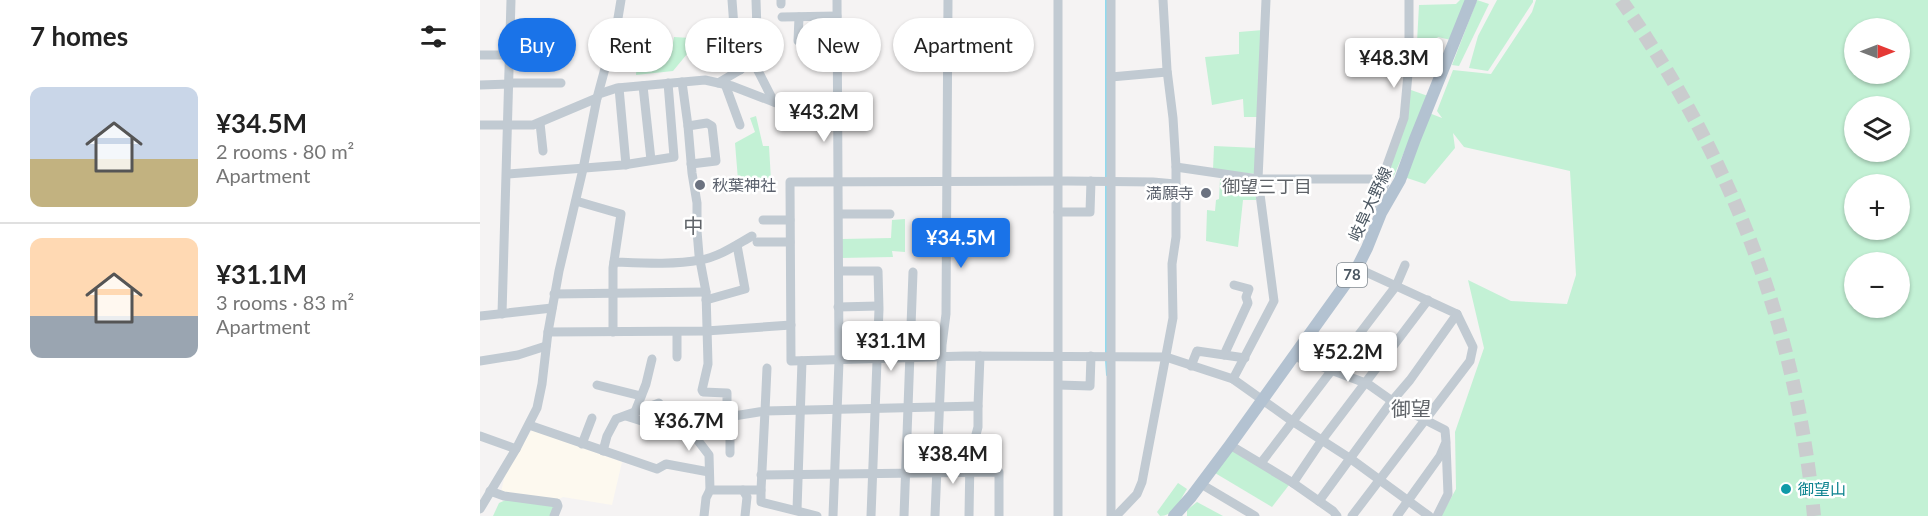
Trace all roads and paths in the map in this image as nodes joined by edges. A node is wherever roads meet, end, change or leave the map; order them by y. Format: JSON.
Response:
{"nodes":[{"id":1,"x":511,"y":0,"type":"edge"},
{"id":2,"x":621,"y":0,"type":"edge"},
{"id":3,"x":732,"y":0,"type":"edge"},
{"id":4,"x":756,"y":0,"type":"edge"},
{"id":5,"x":837,"y":0,"type":"edge"},
{"id":6,"x":948,"y":0,"type":"edge"},
{"id":7,"x":1058,"y":0,"type":"edge"},
{"id":8,"x":1111,"y":0,"type":"edge"},
{"id":9,"x":1163,"y":0,"type":"edge"},
{"id":10,"x":1266,"y":0,"type":"edge"},
{"id":11,"x":1410,"y":0,"type":"edge"},
{"id":12,"x":1471,"y":0,"type":"edge"},
{"id":13,"x":837,"y":16,"type":"junction"},
{"id":14,"x":782,"y":17,"type":"dead end"},
{"id":15,"x":799,"y":17,"type":"joint"},
{"id":16,"x":511,"y":18,"type":"edge"},
{"id":17,"x":733,"y":18,"type":"edge"},
{"id":18,"x":757,"y":18,"type":"edge"},
{"id":19,"x":480,"y":55,"type":"edge"},
{"id":20,"x":498,"y":55,"type":"edge"},
{"id":21,"x":510,"y":72,"type":"edge"},
{"id":22,"x":737,"y":72,"type":"edge"},
{"id":23,"x":759,"y":72,"type":"edge"},
{"id":24,"x":1167,"y":72,"type":"junction"},
{"id":25,"x":1111,"y":77,"type":"junction"},
{"id":26,"x":681,"y":82,"type":"junction"},
{"id":27,"x":561,"y":83,"type":"dead end"},
{"id":28,"x":668,"y":83,"type":"junction"},
{"id":29,"x":480,"y":84,"type":"edge"},
{"id":30,"x":510,"y":84,"type":"junction"},
{"id":31,"x":722,"y":84,"type":"junction"},
{"id":32,"x":643,"y":86,"type":"junction"},
{"id":33,"x":620,"y":88,"type":"junction"},
{"id":34,"x":598,"y":96,"type":"junction"},
{"id":35,"x":774,"y":102,"type":"junction"},
{"id":36,"x":837,"y":103,"type":"junction"},
{"id":37,"x":540,"y":123,"type":"junction"},
{"id":38,"x":480,"y":125,"type":"edge"},
{"id":39,"x":508,"y":125,"type":"junction"},
{"id":40,"x":740,"y":125,"type":"dead end"},
{"id":41,"x":688,"y":126,"type":"junction"},
{"id":42,"x":543,"y":151,"type":"dead end"},
{"id":43,"x":651,"y":160,"type":"junction"},
{"id":44,"x":691,"y":164,"type":"junction"},
{"id":45,"x":626,"y":165,"type":"junction"},
{"id":46,"x":1176,"y":167,"type":"junction"},
{"id":47,"x":583,"y":169,"type":"junction"},
{"id":48,"x":507,"y":174,"type":"junction"},
{"id":49,"x":1258,"y":179,"type":"junction"},
{"id":50,"x":1382,"y":179,"type":"junction"},
{"id":51,"x":1058,"y":181,"type":"junction"},
{"id":52,"x":1091,"y":181,"type":"junction"},
{"id":53,"x":1111,"y":181,"type":"junction"},
{"id":54,"x":838,"y":182,"type":"junction"},
{"id":55,"x":948,"y":182,"type":"junction"},
{"id":56,"x":1175,"y":184,"type":"junction"},
{"id":57,"x":576,"y":201,"type":"junction"},
{"id":58,"x":1058,"y":212,"type":"junction"},
{"id":59,"x":1381,"y":213,"type":"junction"},
{"id":60,"x":839,"y":214,"type":"junction"},
{"id":61,"x":890,"y":214,"type":"dead end"},
{"id":62,"x":763,"y":220,"type":"dead end"},
{"id":63,"x":790,"y":220,"type":"junction"},
{"id":64,"x":790,"y":242,"type":"junction"},
{"id":65,"x":737,"y":244,"type":"junction"},
{"id":66,"x":701,"y":260,"type":"junction"},
{"id":67,"x":614,"y":262,"type":"junction"},
{"id":68,"x":1405,"y":266,"type":"dead end"},
{"id":69,"x":1357,"y":268,"type":"junction"},
{"id":70,"x":839,"y":271,"type":"junction"},
{"id":71,"x":913,"y":272,"type":"dead end"},
{"id":72,"x":1234,"y":285,"type":"dead end"},
{"id":73,"x":1396,"y":286,"type":"junction"},
{"id":74,"x":613,"y":293,"type":"junction"},
{"id":75,"x":554,"y":294,"type":"junction"},
{"id":76,"x":706,"y":296,"type":"junction"},
{"id":77,"x":1428,"y":300,"type":"junction"},
{"id":78,"x":878,"y":306,"type":"junction"},
{"id":79,"x":838,"y":307,"type":"junction"},
{"id":80,"x":552,"y":308,"type":"junction"},
{"id":81,"x":502,"y":314,"type":"junction"},
{"id":82,"x":1457,"y":314,"type":"junction"},
{"id":83,"x":480,"y":316,"type":"edge"},
{"id":84,"x":791,"y":325,"type":"junction"},
{"id":85,"x":706,"y":331,"type":"junction"},
{"id":86,"x":548,"y":332,"type":"junction"},
{"id":87,"x":613,"y":332,"type":"junction"},
{"id":88,"x":677,"y":332,"type":"junction"},
{"id":89,"x":546,"y":346,"type":"junction"},
{"id":90,"x":1058,"y":355,"type":"junction"},
{"id":91,"x":1224,"y":355,"type":"junction"},
{"id":92,"x":980,"y":356,"type":"junction"},
{"id":93,"x":1091,"y":356,"type":"junction"},
{"id":94,"x":1111,"y":356,"type":"junction"},
{"id":95,"x":1294,"y":356,"type":"junction"},
{"id":96,"x":677,"y":357,"type":"dead end"},
{"id":97,"x":910,"y":357,"type":"junction"},
{"id":98,"x":942,"y":357,"type":"junction"},
{"id":99,"x":1166,"y":357,"type":"junction"},
{"id":100,"x":1245,"y":358,"type":"junction"},
{"id":101,"x":652,"y":359,"type":"dead end"},
{"id":102,"x":877,"y":360,"type":"junction"},
{"id":103,"x":480,"y":361,"type":"edge"},
{"id":104,"x":802,"y":361,"type":"junction"},
{"id":105,"x":839,"y":361,"type":"junction"},
{"id":106,"x":1191,"y":366,"type":"junction"},
{"id":107,"x":767,"y":368,"type":"dead end"},
{"id":108,"x":1332,"y":371,"type":"junction"},
{"id":109,"x":1233,"y":379,"type":"junction"},
{"id":110,"x":1365,"y":383,"type":"junction"},
{"id":111,"x":597,"y":385,"type":"dead end"},
{"id":112,"x":1059,"y":386,"type":"junction"},
{"id":113,"x":641,"y":396,"type":"junction"},
{"id":114,"x":1262,"y":399,"type":"junction"},
{"id":115,"x":1392,"y":401,"type":"junction"},
{"id":116,"x":659,"y":403,"type":"dead end"},
{"id":117,"x":978,"y":406,"type":"junction"},
{"id":118,"x":940,"y":407,"type":"junction"},
{"id":119,"x":908,"y":408,"type":"junction"},
{"id":120,"x":875,"y":409,"type":"junction"},
{"id":121,"x":837,"y":410,"type":"junction"},
{"id":122,"x":765,"y":411,"type":"junction"},
{"id":123,"x":801,"y":411,"type":"junction"},
{"id":124,"x":695,"y":412,"type":"dead end"},
{"id":125,"x":630,"y":414,"type":"junction"},
{"id":126,"x":728,"y":417,"type":"junction"},
{"id":127,"x":592,"y":418,"type":"dead end"},
{"id":128,"x":1425,"y":420,"type":"junction"},
{"id":129,"x":1292,"y":421,"type":"junction"},
{"id":130,"x":697,"y":422,"type":"junction"},
{"id":131,"x":529,"y":425,"type":"junction"},
{"id":132,"x":480,"y":436,"type":"edge"},
{"id":133,"x":696,"y":436,"type":"junction"},
{"id":134,"x":1322,"y":440,"type":"junction"},
{"id":135,"x":1446,"y":442,"type":"junction"},
{"id":136,"x":582,"y":444,"type":"junction"},
{"id":137,"x":1230,"y":445,"type":"junction"},
{"id":138,"x":516,"y":449,"type":"junction"},
{"id":139,"x":603,"y":451,"type":"junction"},
{"id":140,"x":730,"y":453,"type":"dead end"},
{"id":141,"x":1351,"y":459,"type":"junction"},
{"id":142,"x":1261,"y":463,"type":"junction"},
{"id":143,"x":709,"y":472,"type":"junction"},
{"id":144,"x":906,"y":472,"type":"junction"},
{"id":145,"x":937,"y":472,"type":"junction"},
{"id":146,"x":970,"y":472,"type":"junction"},
{"id":147,"x":873,"y":473,"type":"junction"},
{"id":148,"x":798,"y":474,"type":"junction"},
{"id":149,"x":834,"y":474,"type":"junction"},
{"id":150,"x":761,"y":475,"type":"junction"},
{"id":151,"x":1381,"y":480,"type":"junction"},
{"id":152,"x":1293,"y":483,"type":"junction"},
{"id":153,"x":1201,"y":484,"type":"junction"},
{"id":154,"x":710,"y":489,"type":"junction"},
{"id":155,"x":743,"y":490,"type":"junction"},
{"id":156,"x":761,"y":490,"type":"junction"},
{"id":157,"x":489,"y":492,"type":"junction"},
{"id":158,"x":1409,"y":500,"type":"junction"},
{"id":159,"x":1319,"y":501,"type":"junction"},
{"id":160,"x":778,"y":506,"type":"junction"},
{"id":161,"x":480,"y":509,"type":"edge"},
{"id":162,"x":797,"y":510,"type":"junction"},
{"id":163,"x":554,"y":516,"type":"edge"},
{"id":164,"x":704,"y":516,"type":"edge"},
{"id":165,"x":745,"y":516,"type":"edge"},
{"id":166,"x":777,"y":516,"type":"edge"},
{"id":167,"x":817,"y":516,"type":"edge"},
{"id":168,"x":833,"y":516,"type":"edge"},
{"id":169,"x":871,"y":516,"type":"edge"},
{"id":170,"x":904,"y":516,"type":"edge"},
{"id":171,"x":935,"y":516,"type":"edge"},
{"id":172,"x":969,"y":516,"type":"edge"},
{"id":173,"x":999,"y":516,"type":"edge"},
{"id":174,"x":1058,"y":516,"type":"edge"},
{"id":175,"x":1111,"y":516,"type":"edge"},
{"id":176,"x":1116,"y":516,"type":"edge"},
{"id":177,"x":1174,"y":516,"type":"edge"},
{"id":178,"x":1255,"y":516,"type":"edge"},
{"id":179,"x":1338,"y":516,"type":"edge"},
{"id":180,"x":1352,"y":516,"type":"edge"},
{"id":181,"x":1397,"y":516,"type":"edge"},
{"id":182,"x":1429,"y":516,"type":"edge"},
{"id":183,"x":1437,"y":516,"type":"edge"}],
"edges":[{"from":1,"to":16,"type":"street"},
{"from":2,"to":34,"type":"street"},
{"from":3,"to":17,"type":"street"},
{"from":4,"to":18,"type":"street"},
{"from":5,"to":13,"type":"street"},
{"from":6,"to":55,"type":"street"},
{"from":7,"to":51,"type":"street"},
{"from":8,"to":25,"type":"street"},
{"from":9,"to":24,"type":"street"},
{"from":10,"to":49,"type":"street"},
{"from":11,"to":50,"type":"street"},
{"from":12,"to":59,"type":"main road","name":"岐阜大野線","number":"78"},
{"from":13,"to":15,"type":"street"},
{"from":13,"to":36,"type":"street"},
{"from":14,"to":15,"type":"street"},
{"from":19,"to":20,"type":"street"},
{"from":21,"to":30,"type":"street"},
{"from":22,"to":31,"type":"street"},
{"from":23,"to":35,"type":"street"},
{"from":24,"to":25,"type":"street"},
{"from":24,"to":46,"type":"street"},
{"from":25,"to":53,"type":"street"},
{"from":26,"to":28,"type":"street"},
{"from":26,"to":31,"type":"street"},
{"from":26,"to":41,"type":"street"},
{"from":27,"to":30,"type":"street"},
{"from":28,"to":32,"type":"street"},
{"from":28,"to":43,"type":"street"},
{"from":29,"to":30,"type":"street"},
{"from":30,"to":39,"type":"street"},
{"from":31,"to":35,"type":"street"},
{"from":31,"to":40,"type":"street"},
{"from":32,"to":33,"type":"street"},
{"from":32,"to":43,"type":"street"},
{"from":33,"to":34,"type":"street"},
{"from":33,"to":45,"type":"street"},
{"from":34,"to":37,"type":"street"},
{"from":34,"to":47,"type":"street"},
{"from":35,"to":36,"type":"street"},
{"from":36,"to":54,"type":"street"},
{"from":37,"to":39,"type":"street"},
{"from":37,"to":42,"type":"street"},
{"from":38,"to":39,"type":"street"},
{"from":39,"to":48,"type":"street"},
{"from":41,"to":44,"type":"street"},
{"from":41,"to":44,"type":"street"},
{"from":43,"to":45,"type":"street"},
{"from":44,"to":66,"type":"street"},
{"from":45,"to":47,"type":"street"},
{"from":46,"to":49,"type":"street"},
{"from":46,"to":56,"type":"street"},
{"from":47,"to":48,"type":"street"},
{"from":47,"to":57,"type":"street"},
{"from":48,"to":81,"type":"street"},
{"from":49,"to":50,"type":"street"},
{"from":49,"to":100,"type":"street"},
{"from":50,"to":59,"type":"street"},
{"from":51,"to":52,"type":"street"},
{"from":51,"to":55,"type":"street"},
{"from":51,"to":58,"type":"street"},
{"from":52,"to":53,"type":"street"},
{"from":52,"to":58,"type":"street"},
{"from":53,"to":56,"type":"street"},
{"from":53,"to":94,"type":"street"},
{"from":54,"to":55,"type":"street"},
{"from":54,"to":60,"type":"street"},
{"from":54,"to":63,"type":"street"},
{"from":55,"to":98,"type":"street"},
{"from":56,"to":99,"type":"street"},
{"from":57,"to":67,"type":"street"},
{"from":57,"to":75,"type":"street"},
{"from":58,"to":90,"type":"street"},
{"from":59,"to":69,"type":"main road","name":"岐阜大野線","number":"78"},
{"from":60,"to":61,"type":"street"},
{"from":60,"to":70,"type":"street"},
{"from":62,"to":63,"type":"street"},
{"from":63,"to":64,"type":"street"},
{"from":64,"to":65,"type":"street"},
{"from":64,"to":84,"type":"street"},
{"from":65,"to":66,"type":"street"},
{"from":65,"to":76,"type":"street"},
{"from":66,"to":67,"type":"street"},
{"from":66,"to":76,"type":"street"},
{"from":67,"to":74,"type":"street"},
{"from":68,"to":73,"type":"street"},
{"from":69,"to":73,"type":"street"},
{"from":69,"to":95,"type":"main road","name":"岐阜大野線","number":"78"},
{"from":70,"to":78,"type":"street"},
{"from":70,"to":79,"type":"street"},
{"from":71,"to":97,"type":"street"},
{"from":72,"to":91,"type":"street"},
{"from":73,"to":77,"type":"street"},
{"from":73,"to":108,"type":"street"},
{"from":74,"to":75,"type":"street"},
{"from":74,"to":76,"type":"street"},
{"from":74,"to":87,"type":"street"},
{"from":75,"to":80,"type":"street"},
{"from":76,"to":85,"type":"street"},
{"from":77,"to":82,"type":"street"},
{"from":77,"to":110,"type":"street"},
{"from":78,"to":79,"type":"street"},
{"from":78,"to":102,"type":"street"},
{"from":79,"to":105,"type":"street"},
{"from":80,"to":81,"type":"street"},
{"from":80,"to":86,"type":"street"},
{"from":81,"to":83,"type":"street"},
{"from":82,"to":115,"type":"street"},
{"from":82,"to":128,"type":"street"},
{"from":84,"to":85,"type":"street"},
{"from":84,"to":104,"type":"street"},
{"from":85,"to":88,"type":"street"},
{"from":85,"to":126,"type":"street"},
{"from":86,"to":87,"type":"street"},
{"from":86,"to":89,"type":"street"},
{"from":87,"to":88,"type":"street"},
{"from":88,"to":96,"type":"street"},
{"from":89,"to":103,"type":"street"},
{"from":89,"to":131,"type":"street"},
{"from":90,"to":92,"type":"street"},
{"from":90,"to":93,"type":"street"},
{"from":90,"to":112,"type":"street"},
{"from":91,"to":100,"type":"street"},
{"from":91,"to":106,"type":"street"},
{"from":92,"to":98,"type":"street"},
{"from":92,"to":117,"type":"street"},
{"from":93,"to":94,"type":"street"},
{"from":93,"to":112,"type":"street"},
{"from":94,"to":99,"type":"street"},
{"from":94,"to":175,"type":"street"},
{"from":95,"to":108,"type":"street"},
{"from":95,"to":114,"type":"main road","name":"岐阜大野線","number":"78"},
{"from":97,"to":98,"type":"street"},
{"from":97,"to":102,"type":"street"},
{"from":97,"to":119,"type":"street"},
{"from":98,"to":118,"type":"street"},
{"from":99,"to":106,"type":"street"},
{"from":99,"to":176,"type":"street"},
{"from":100,"to":109,"type":"street"},
{"from":101,"to":113,"type":"street"},
{"from":102,"to":105,"type":"street"},
{"from":102,"to":120,"type":"street"},
{"from":104,"to":105,"type":"street"},
{"from":104,"to":123,"type":"street"},
{"from":105,"to":121,"type":"street"},
{"from":106,"to":109,"type":"street"},
{"from":107,"to":122,"type":"street"},
{"from":108,"to":110,"type":"street"},
{"from":108,"to":129,"type":"street"},
{"from":109,"to":114,"type":"street"},
{"from":110,"to":115,"type":"street"},
{"from":110,"to":134,"type":"street"},
{"from":111,"to":113,"type":"street"},
{"from":112,"to":174,"type":"street"},
{"from":113,"to":125,"type":"street"},
{"from":114,"to":129,"type":"street"},
{"from":114,"to":137,"type":"main road","name":"岐阜大野線","number":"78"},
{"from":115,"to":128,"type":"street"},
{"from":115,"to":141,"type":"street"},
{"from":116,"to":125,"type":"street"},
{"from":117,"to":118,"type":"street"},
{"from":117,"to":146,"type":"street"},
{"from":118,"to":119,"type":"street"},
{"from":118,"to":145,"type":"street"},
{"from":119,"to":120,"type":"street"},
{"from":119,"to":144,"type":"street"},
{"from":120,"to":121,"type":"street"},
{"from":120,"to":147,"type":"street"},
{"from":121,"to":123,"type":"street"},
{"from":121,"to":149,"type":"street"},
{"from":122,"to":123,"type":"street"},
{"from":122,"to":126,"type":"street"},
{"from":122,"to":150,"type":"street"},
{"from":123,"to":148,"type":"street"},
{"from":124,"to":130,"type":"street"},
{"from":125,"to":133,"type":"street"},
{"from":125,"to":139,"type":"street"},
{"from":126,"to":130,"type":"street"},
{"from":126,"to":140,"type":"street"},
{"from":127,"to":136,"type":"street"},
{"from":128,"to":135,"type":"street"},
{"from":128,"to":151,"type":"street"},
{"from":129,"to":134,"type":"street"},
{"from":129,"to":142,"type":"street"},
{"from":130,"to":133,"type":"street"},
{"from":131,"to":136,"type":"street"},
{"from":131,"to":138,"type":"street"},
{"from":132,"to":138,"type":"street"},
{"from":133,"to":143,"type":"street"},
{"from":134,"to":141,"type":"street"},
{"from":134,"to":152,"type":"street"},
{"from":135,"to":158,"type":"street"},
{"from":135,"to":183,"type":"street"},
{"from":136,"to":139,"type":"street"},
{"from":137,"to":142,"type":"street"},
{"from":137,"to":153,"type":"main road","name":"岐阜大野線","number":"78"},
{"from":138,"to":157,"type":"street"},
{"from":139,"to":143,"type":"street"},
{"from":141,"to":151,"type":"street"},
{"from":141,"to":159,"type":"street"},
{"from":142,"to":152,"type":"street"},
{"from":143,"to":154,"type":"street"},
{"from":144,"to":145,"type":"street"},
{"from":144,"to":147,"type":"street"},
{"from":144,"to":170,"type":"street"},
{"from":145,"to":146,"type":"street"},
{"from":145,"to":171,"type":"street"},
{"from":146,"to":172,"type":"street"},
{"from":146,"to":173,"type":"street"},
{"from":147,"to":149,"type":"street"},
{"from":147,"to":169,"type":"street"},
{"from":148,"to":149,"type":"street"},
{"from":148,"to":150,"type":"street"},
{"from":148,"to":162,"type":"street"},
{"from":149,"to":168,"type":"street"},
{"from":150,"to":156,"type":"street"},
{"from":151,"to":158,"type":"street"},
{"from":151,"to":180,"type":"street"},
{"from":152,"to":159,"type":"street"},
{"from":153,"to":177,"type":"main road","name":"岐阜大野線","number":"78"},
{"from":153,"to":178,"type":"street"},
{"from":154,"to":155,"type":"street"},
{"from":154,"to":164,"type":"street"},
{"from":155,"to":156,"type":"street"},
{"from":155,"to":165,"type":"street"},
{"from":156,"to":160,"type":"street"},
{"from":157,"to":161,"type":"street"},
{"from":157,"to":163,"type":"street"},
{"from":158,"to":181,"type":"street"},
{"from":158,"to":182,"type":"street"},
{"from":159,"to":179,"type":"street"},
{"from":160,"to":162,"type":"street"},
{"from":160,"to":166,"type":"street"},
{"from":162,"to":167,"type":"street"}]}
